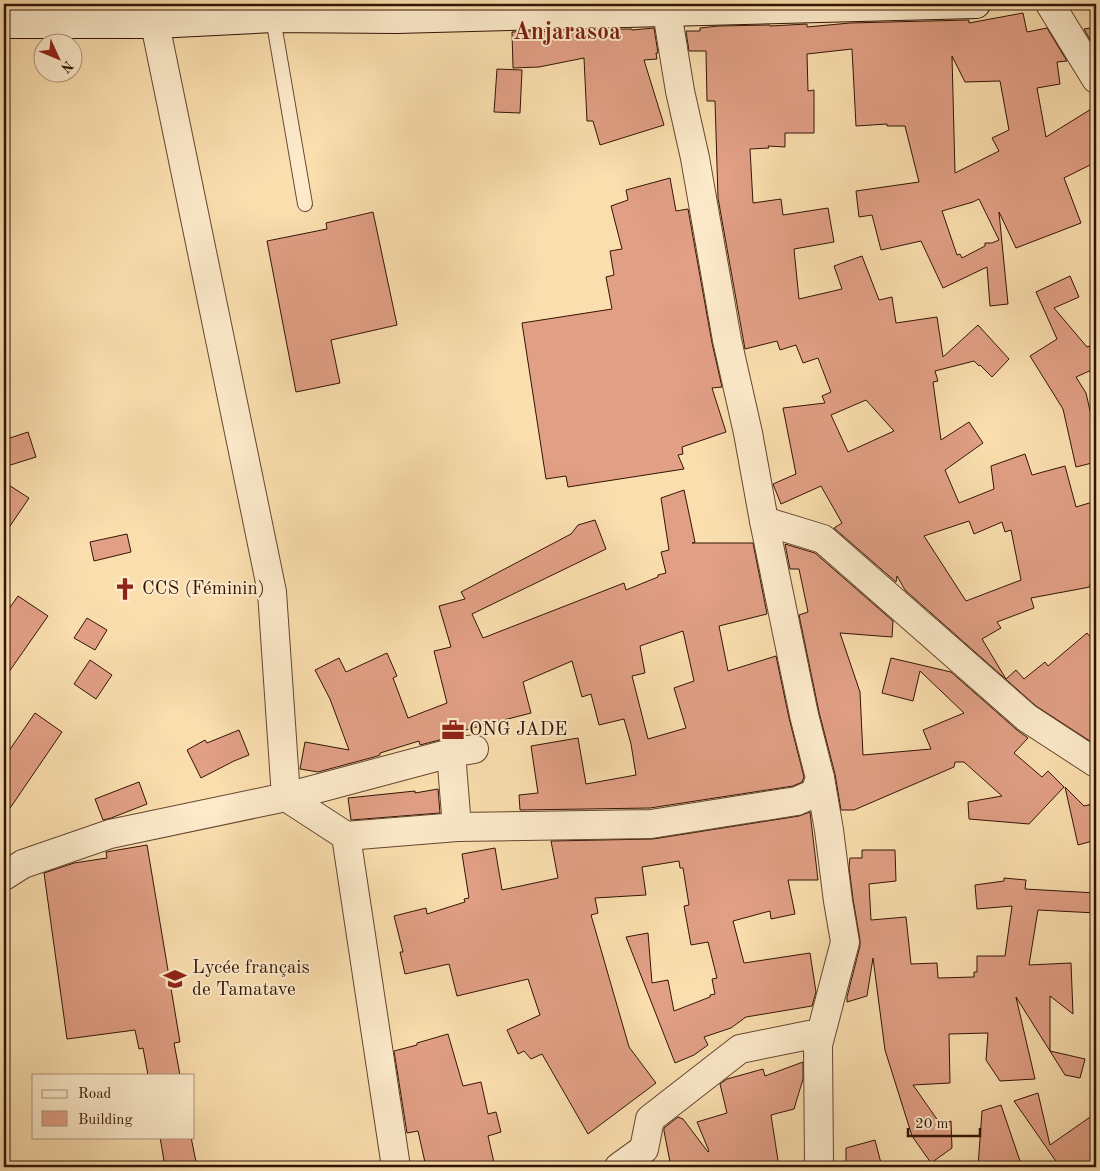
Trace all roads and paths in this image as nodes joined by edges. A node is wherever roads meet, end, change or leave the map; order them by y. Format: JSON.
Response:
{"nodes":[{"id":1,"x":976,"y":4,"type":"edge"},
{"id":2,"x":1050,"y":4,"type":"edge"},
{"id":3,"x":822,"y":6,"type":"edge"},
{"id":4,"x":396,"y":12,"type":"edge"},
{"id":5,"x":667,"y":12,"type":"junction"},
{"id":6,"x":7,"y":17,"type":"edge"},
{"id":7,"x":273,"y":18,"type":"junction"},
{"id":8,"x":156,"y":24,"type":"junction"},
{"id":9,"x":1096,"y":79,"type":"edge"},
{"id":10,"x":304,"y":204,"type":"dead end"},
{"id":11,"x":764,"y":521,"type":"junction"},
{"id":12,"x":1096,"y":763,"type":"edge"},
{"id":13,"x":820,"y":778,"type":"junction"},
{"id":14,"x":286,"y":797,"type":"junction"},
{"id":15,"x":456,"y":827,"type":"junction"},
{"id":16,"x":346,"y":836,"type":"junction"},
{"id":17,"x":4,"y":876,"type":"edge"},
{"id":18,"x":818,"y":1045,"type":"junction"},
{"id":19,"x":396,"y":1167,"type":"edge"},
{"id":20,"x":619,"y":1167,"type":"edge"},
{"id":21,"x":819,"y":1167,"type":"edge"}],
"edges":[{"from":1,"to":3,"type":"street"},
{"from":2,"to":9,"type":"street"},
{"from":3,"to":5,"type":"street"},
{"from":4,"to":5,"type":"street"},
{"from":4,"to":7,"type":"street"},
{"from":5,"to":11,"type":"street"},
{"from":6,"to":8,"type":"street"},
{"from":7,"to":8,"type":"street"},
{"from":7,"to":10,"type":"lane"},
{"from":8,"to":14,"type":"street"},
{"from":11,"to":12,"type":"street"},
{"from":11,"to":13,"type":"street"},
{"from":13,"to":15,"type":"street"},
{"from":13,"to":18,"type":"street"},
{"from":14,"to":15,"type":"street"},
{"from":14,"to":16,"type":"street"},
{"from":14,"to":17,"type":"street"},
{"from":15,"to":16,"type":"street"},
{"from":16,"to":19,"type":"street"},
{"from":18,"to":20,"type":"street"},
{"from":18,"to":21,"type":"street"}]}
